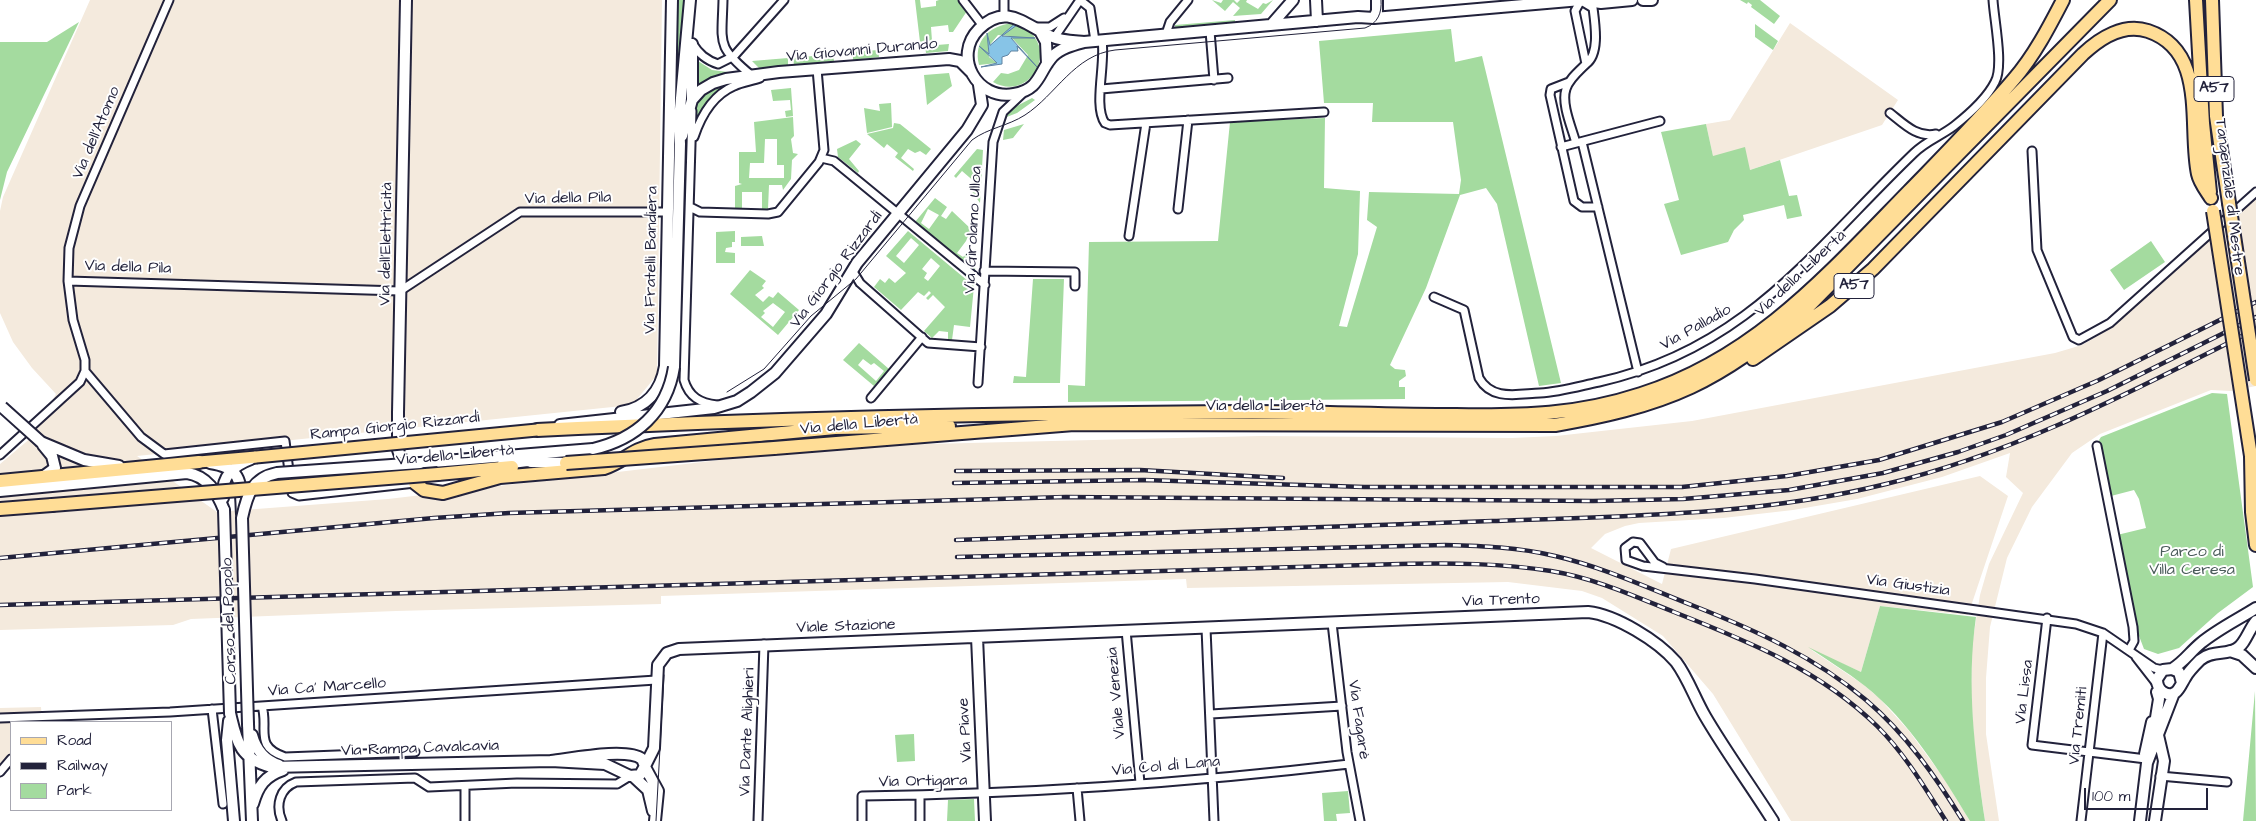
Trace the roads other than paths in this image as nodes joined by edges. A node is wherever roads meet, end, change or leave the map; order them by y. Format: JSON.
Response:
{"nodes":[{"id":1,"x":169,"y":0,"type":"edge"},
{"id":2,"x":406,"y":0,"type":"edge"},
{"id":3,"x":672,"y":0,"type":"edge"},
{"id":4,"x":723,"y":0,"type":"edge"},
{"id":5,"x":784,"y":0,"type":"edge"},
{"id":6,"x":963,"y":0,"type":"edge"},
{"id":7,"x":1004,"y":0,"type":"edge"},
{"id":8,"x":1080,"y":0,"type":"edge"},
{"id":9,"x":1188,"y":0,"type":"edge"},
{"id":10,"x":1293,"y":0,"type":"edge"},
{"id":11,"x":1316,"y":0,"type":"edge"},
{"id":12,"x":1377,"y":0,"type":"edge"},
{"id":13,"x":1581,"y":0,"type":"edge"},
{"id":14,"x":1632,"y":0,"type":"edge"},
{"id":15,"x":1643,"y":0,"type":"edge"},
{"id":16,"x":1652,"y":0,"type":"edge"},
{"id":17,"x":1993,"y":0,"type":"edge"},
{"id":18,"x":2063,"y":0,"type":"edge"},
{"id":19,"x":2110,"y":0,"type":"edge"},
{"id":20,"x":2196,"y":0,"type":"edge"},
{"id":21,"x":2212,"y":0,"type":"edge"},
{"id":22,"x":2220,"y":0,"type":"edge"},
{"id":23,"x":690,"y":5,"type":"edge"},
{"id":24,"x":1004,"y":17,"type":"junction"},
{"id":25,"x":1374,"y":18,"type":"junction"},
{"id":26,"x":1065,"y":20,"type":"junction"},
{"id":27,"x":1317,"y":21,"type":"junction"},
{"id":28,"x":1271,"y":25,"type":"junction"},
{"id":29,"x":983,"y":26,"type":"junction"},
{"id":30,"x":1036,"y":28,"type":"junction"},
{"id":31,"x":1210,"y":31,"type":"junction"},
{"id":32,"x":1166,"y":34,"type":"junction"},
{"id":33,"x":1054,"y":38,"type":"junction"},
{"id":34,"x":1094,"y":41,"type":"junction"},
{"id":35,"x":692,"y":43,"type":"junction"},
{"id":36,"x":731,"y":58,"type":"junction"},
{"id":37,"x":1586,"y":64,"type":"junction"},
{"id":38,"x":1046,"y":67,"type":"junction"},
{"id":39,"x":817,"y":69,"type":"junction"},
{"id":40,"x":779,"y":72,"type":"junction"},
{"id":41,"x":971,"y":73,"type":"junction"},
{"id":42,"x":751,"y":75,"type":"junction"},
{"id":43,"x":1228,"y":78,"type":"dead end"},
{"id":44,"x":1214,"y":80,"type":"junction"},
{"id":45,"x":1569,"y":82,"type":"junction"},
{"id":46,"x":979,"y":85,"type":"junction"},
{"id":47,"x":1101,"y":89,"type":"junction"},
{"id":48,"x":1027,"y":90,"type":"junction"},
{"id":49,"x":692,"y":100,"type":"junction"},
{"id":50,"x":1324,"y":112,"type":"dead end"},
{"id":51,"x":1890,"y":113,"type":"dead end"},
{"id":52,"x":1188,"y":120,"type":"junction"},
{"id":53,"x":1660,"y":121,"type":"dead end"},
{"id":54,"x":1146,"y":123,"type":"junction"},
{"id":55,"x":1941,"y":133,"type":"junction"},
{"id":56,"x":692,"y":142,"type":"junction"},
{"id":57,"x":1579,"y":142,"type":"junction"},
{"id":58,"x":680,"y":144,"type":"junction"},
{"id":59,"x":1561,"y":147,"type":"junction"},
{"id":60,"x":2032,"y":151,"type":"dead end"},
{"id":61,"x":822,"y":158,"type":"junction"},
{"id":62,"x":2224,"y":178,"type":"junction"},
{"id":63,"x":2256,"y":192,"type":"edge"},
{"id":64,"x":2211,"y":198,"type":"junction"},
{"id":65,"x":1598,"y":207,"type":"junction"},
{"id":66,"x":690,"y":208,"type":"junction"},
{"id":67,"x":1178,"y":209,"type":"dead end"},
{"id":68,"x":667,"y":212,"type":"junction"},
{"id":69,"x":897,"y":214,"type":"junction"},
{"id":70,"x":1129,"y":236,"type":"dead end"},
{"id":71,"x":852,"y":270,"type":"junction"},
{"id":72,"x":984,"y":271,"type":"junction"},
{"id":73,"x":68,"y":281,"type":"junction"},
{"id":74,"x":985,"y":285,"type":"junction"},
{"id":75,"x":1075,"y":286,"type":"dead end"},
{"id":76,"x":400,"y":291,"type":"junction"},
{"id":77,"x":1434,"y":296,"type":"dead end"},
{"id":78,"x":922,"y":337,"type":"junction"},
{"id":79,"x":981,"y":347,"type":"junction"},
{"id":80,"x":85,"y":370,"type":"junction"},
{"id":81,"x":1638,"y":372,"type":"junction"},
{"id":82,"x":1714,"y":375,"type":"junction"},
{"id":83,"x":663,"y":378,"type":"junction"},
{"id":84,"x":684,"y":380,"type":"junction"},
{"id":85,"x":2256,"y":380,"type":"edge"},
{"id":86,"x":978,"y":383,"type":"dead end"},
{"id":87,"x":871,"y":398,"type":"dead end"},
{"id":88,"x":1,"y":406,"type":"edge"},
{"id":89,"x":724,"y":406,"type":"junction"},
{"id":90,"x":1074,"y":424,"type":"junction"},
{"id":91,"x":537,"y":430,"type":"junction"},
{"id":92,"x":41,"y":442,"type":"junction"},
{"id":93,"x":2097,"y":446,"type":"dead end"},
{"id":94,"x":594,"y":450,"type":"junction"},
{"id":95,"x":0,"y":455,"type":"edge"},
{"id":96,"x":2251,"y":456,"type":"junction"},
{"id":97,"x":256,"y":458,"type":"junction"},
{"id":98,"x":199,"y":462,"type":"junction"},
{"id":99,"x":520,"y":462,"type":"junction"},
{"id":100,"x":420,"y":463,"type":"junction"},
{"id":101,"x":566,"y":463,"type":"junction"},
{"id":102,"x":132,"y":467,"type":"junction"},
{"id":103,"x":231,"y":470,"type":"junction"},
{"id":104,"x":438,"y":474,"type":"junction"},
{"id":105,"x":44,"y":476,"type":"junction"},
{"id":106,"x":0,"y":481,"type":"edge"},
{"id":107,"x":415,"y":484,"type":"junction"},
{"id":108,"x":2256,"y":486,"type":"edge"},
{"id":109,"x":0,"y":491,"type":"edge"},
{"id":110,"x":0,"y":509,"type":"edge"},
{"id":111,"x":224,"y":510,"type":"junction"},
{"id":112,"x":242,"y":518,"type":"junction"},
{"id":113,"x":2256,"y":545,"type":"edge"},
{"id":114,"x":1666,"y":567,"type":"junction"},
{"id":115,"x":2256,"y":608,"type":"edge"},
{"id":116,"x":2047,"y":618,"type":"junction"},
{"id":117,"x":2256,"y":621,"type":"edge"},
{"id":118,"x":1332,"y":623,"type":"junction"},
{"id":119,"x":2230,"y":625,"type":"junction"},
{"id":120,"x":1206,"y":628,"type":"junction"},
{"id":121,"x":1126,"y":630,"type":"junction"},
{"id":122,"x":2218,"y":632,"type":"junction"},
{"id":123,"x":2103,"y":633,"type":"junction"},
{"id":124,"x":977,"y":637,"type":"junction"},
{"id":125,"x":2243,"y":640,"type":"junction"},
{"id":126,"x":764,"y":644,"type":"junction"},
{"id":127,"x":2227,"y":651,"type":"junction"},
{"id":128,"x":2132,"y":652,"type":"junction"},
{"id":129,"x":2256,"y":668,"type":"edge"},
{"id":130,"x":2167,"y":669,"type":"junction"},
{"id":131,"x":656,"y":680,"type":"junction"},
{"id":132,"x":2182,"y":682,"type":"junction"},
{"id":133,"x":2157,"y":688,"type":"junction"},
{"id":134,"x":2174,"y":693,"type":"junction"},
{"id":135,"x":262,"y":706,"type":"junction"},
{"id":136,"x":1342,"y":706,"type":"junction"},
{"id":137,"x":212,"y":709,"type":"junction"},
{"id":138,"x":230,"y":712,"type":"junction"},
{"id":139,"x":1211,"y":714,"type":"junction"},
{"id":140,"x":56,"y":717,"type":"junction"},
{"id":141,"x":0,"y":718,"type":"edge"},
{"id":142,"x":50,"y":721,"type":"edge"},
{"id":143,"x":248,"y":724,"type":"junction"},
{"id":144,"x":654,"y":729,"type":"junction"},
{"id":145,"x":2158,"y":734,"type":"junction"},
{"id":146,"x":415,"y":752,"type":"dead end"},
{"id":147,"x":2090,"y":753,"type":"junction"},
{"id":148,"x":634,"y":755,"type":"junction"},
{"id":149,"x":2150,"y":757,"type":"junction"},
{"id":150,"x":249,"y":758,"type":"junction"},
{"id":151,"x":10,"y":760,"type":"edge"},
{"id":152,"x":551,"y":761,"type":"junction"},
{"id":153,"x":1349,"y":764,"type":"junction"},
{"id":154,"x":645,"y":766,"type":"junction"},
{"id":155,"x":289,"y":768,"type":"junction"},
{"id":156,"x":0,"y":772,"type":"edge"},
{"id":157,"x":630,"y":775,"type":"junction"},
{"id":158,"x":2160,"y":776,"type":"junction"},
{"id":159,"x":1209,"y":777,"type":"junction"},
{"id":160,"x":2227,"y":782,"type":"dead end"},
{"id":161,"x":1140,"y":783,"type":"junction"},
{"id":162,"x":465,"y":786,"type":"junction"},
{"id":163,"x":1077,"y":788,"type":"junction"},
{"id":164,"x":984,"y":794,"type":"junction"},
{"id":165,"x":920,"y":796,"type":"junction"},
{"id":166,"x":223,"y":804,"type":"dead end"},
{"id":167,"x":251,"y":817,"type":"edge"},
{"id":168,"x":655,"y":820,"type":"edge"},
{"id":169,"x":234,"y":821,"type":"edge"},
{"id":170,"x":282,"y":821,"type":"edge"},
{"id":171,"x":465,"y":821,"type":"edge"},
{"id":172,"x":758,"y":821,"type":"edge"},
{"id":173,"x":862,"y":821,"type":"edge"},
{"id":174,"x":920,"y":821,"type":"edge"},
{"id":175,"x":985,"y":821,"type":"edge"},
{"id":176,"x":1080,"y":821,"type":"edge"},
{"id":177,"x":1214,"y":821,"type":"edge"},
{"id":178,"x":1360,"y":821,"type":"edge"},
{"id":179,"x":1774,"y":821,"type":"edge"},
{"id":180,"x":2081,"y":821,"type":"edge"},
{"id":181,"x":2140,"y":821,"type":"edge"},
{"id":182,"x":2155,"y":821,"type":"edge"}],
"edges":[{"from":1,"to":73,"type":"street","name":"Via dell'Atomo"},
{"from":2,"to":76,"type":"street","name":"Via dell'Elettricità"},
{"from":3,"to":68,"type":"street","name":"Via Fratelli Bandiera"},
{"from":4,"to":36,"type":"street"},
{"from":5,"to":36,"type":"street"},
{"from":6,"to":29,"type":"street"},
{"from":7,"to":24,"type":"street"},
{"from":8,"to":26,"type":"street"},
{"from":8,"to":34,"type":"street"},
{"from":9,"to":32,"type":"street"},
{"from":10,"to":28,"type":"street"},
{"from":11,"to":27,"type":"street"},
{"from":12,"to":25,"type":"street"},
{"from":13,"to":14,"type":"street"},
{"from":13,"to":25,"type":"street"},
{"from":13,"to":37,"type":"street"},
{"from":13,"to":37,"type":"street"},
{"from":15,"to":16,"type":"street"},
{"from":17,"to":55,"type":"street","name":"Via Palladio"},
{"from":18,"to":91,"type":"highway","name":"Via della Libertà"},
{"from":19,"to":82,"type":"highway"},
{"from":20,"to":64,"type":"highway","name":"Tangenziale di Mestre","number":"A57"},
{"from":21,"to":62,"type":"highway","name":"Tangenziale di Mestre","number":"A57"},
{"from":22,"to":62,"type":"highway","number":"A57"},
{"from":23,"to":35,"type":"street","name":"Via Fratelli Bandiera"},
{"from":23,"to":58,"type":"street","name":"Via Fratelli Bandiera"},
{"from":24,"to":29,"type":"street"},
{"from":24,"to":30,"type":"street"},
{"from":25,"to":27,"type":"street"},
{"from":26,"to":30,"type":"street"},
{"from":26,"to":33,"type":"street"},
{"from":26,"to":34,"type":"street"},
{"from":27,"to":28,"type":"street"},
{"from":28,"to":31,"type":"street"},
{"from":29,"to":41,"type":"street"},
{"from":30,"to":33,"type":"street"},
{"from":30,"to":38,"type":"street"},
{"from":31,"to":32,"type":"street"},
{"from":31,"to":44,"type":"street"},
{"from":32,"to":34,"type":"street"},
{"from":33,"to":34,"type":"street"},
{"from":33,"to":38,"type":"street"},
{"from":34,"to":38,"type":"street"},
{"from":34,"to":47,"type":"street"},
{"from":35,"to":36,"type":"street"},
{"from":35,"to":49,"type":"street","name":"Via Fratelli Bandiera"},
{"from":36,"to":42,"type":"street"},
{"from":37,"to":45,"type":"street"},
{"from":38,"to":48,"type":"street"},
{"from":39,"to":40,"type":"street","name":"Via Giovanni Durando"},
{"from":39,"to":41,"type":"street","name":"Via Giovanni Durando"},
{"from":39,"to":61,"type":"street"},
{"from":40,"to":42,"type":"street","name":"Via Giovanni Durando"},
{"from":40,"to":56,"type":"street","name":"Via Giovanni Durando"},
{"from":41,"to":46,"type":"street"},
{"from":42,"to":49,"type":"street","name":"Via Giovanni Durando"},
{"from":43,"to":44,"type":"street"},
{"from":44,"to":47,"type":"street"},
{"from":45,"to":57,"type":"street"},
{"from":45,"to":59,"type":"street"},
{"from":46,"to":48,"type":"street"},
{"from":46,"to":69,"type":"street","name":"Via Giorgio Rizzardi"},
{"from":47,"to":54,"type":"street"},
{"from":48,"to":72,"type":"street","name":"Via Girolamo Ulloa"},
{"from":49,"to":56,"type":"street","name":"Via Fratelli Bandiera"},
{"from":49,"to":58,"type":"street","name":"Via Fratelli Bandiera"},
{"from":50,"to":52,"type":"street"},
{"from":51,"to":55,"type":"street"},
{"from":52,"to":54,"type":"street"},
{"from":52,"to":67,"type":"street"},
{"from":53,"to":57,"type":"street"},
{"from":54,"to":70,"type":"street"},
{"from":55,"to":81,"type":"street","name":"Via Palladio"},
{"from":56,"to":66,"type":"street","name":"Via Fratelli Bandiera"},
{"from":57,"to":59,"type":"street"},
{"from":57,"to":65,"type":"street"},
{"from":58,"to":94,"type":"street","name":"Via Fratelli Bandiera","bridge":true},
{"from":59,"to":65,"type":"street"},
{"from":60,"to":63,"type":"street"},
{"from":61,"to":66,"type":"street"},
{"from":61,"to":69,"type":"street"},
{"from":62,"to":85,"type":"highway","name":"Tangenziale di Mestre","number":"A57","bridge":true},
{"from":64,"to":82,"type":"highway","number":"A57"},
{"from":64,"to":96,"type":"highway","name":"Tangenziale di Mestre","number":"A57","bridge":true},
{"from":65,"to":81,"type":"street"},
{"from":66,"to":84,"type":"street","name":"Via Fratelli Bandiera"},
{"from":68,"to":76,"type":"street","name":"Via della Pila"},
{"from":68,"to":83,"type":"street","name":"Via Fratelli Bandiera"},
{"from":69,"to":71,"type":"street","name":"Via Giorgio Rizzardi"},
{"from":69,"to":74,"type":"street"},
{"from":71,"to":78,"type":"street"},
{"from":71,"to":89,"type":"street","name":"Via Giorgio Rizzardi"},
{"from":72,"to":74,"type":"street","name":"Via Girolamo Ulloa"},
{"from":72,"to":75,"type":"street"},
{"from":73,"to":76,"type":"street","name":"Via della Pila"},
{"from":73,"to":80,"type":"street","name":"Via della Pila"},
{"from":74,"to":79,"type":"street","name":"Via Girolamo Ulloa"},
{"from":76,"to":107,"type":"street","name":"Via dell'Elettricità"},
{"from":77,"to":81,"type":"street","name":"Via Palladio"},
{"from":78,"to":79,"type":"street"},
{"from":78,"to":87,"type":"street"},
{"from":79,"to":86,"type":"street","name":"Via Girolamo Ulloa"},
{"from":80,"to":95,"type":"street"},
{"from":80,"to":107,"type":"street","name":"Via della Pila"},
{"from":82,"to":90,"type":"highway","name":"Via della Libertà"},
{"from":83,"to":84,"type":"street"},
{"from":83,"to":91,"type":"street","name":"Via Fratelli Bandiera"},
{"from":84,"to":89,"type":"street"},
{"from":88,"to":92,"type":"street","bridge":true},
{"from":89,"to":91,"type":"street","name":"Via Giorgio Rizzardi"},
{"from":90,"to":101,"type":"highway","name":"Via della Libertà","bridge":true},
{"from":90,"to":107,"type":"highway"},
{"from":91,"to":97,"type":"main road","name":"Rampa Giorgio Rizzardi","bridge":true},
{"from":92,"to":102,"type":"street"},
{"from":92,"to":105,"type":"street"},
{"from":93,"to":128,"type":"street"},
{"from":94,"to":99,"type":"street","name":"Via Fratelli Bandiera"},
{"from":94,"to":100,"type":"street"},
{"from":96,"to":108,"type":"highway","name":"Tangenziale di Mestre","number":"A57"},
{"from":96,"to":113,"type":"highway","number":"A57"},
{"from":97,"to":98,"type":"main road","name":"Rampa Giorgio Rizzardi"},
{"from":97,"to":103,"type":"street","name":"Rampa Giorgio Rizzardi"},
{"from":98,"to":102,"type":"highway","name":"Rampa Giorgio Rizzardi"},
{"from":98,"to":103,"type":"street","name":"Rampa Giorgio Rizzardi"},
{"from":99,"to":100,"type":"street"},
{"from":99,"to":101,"type":"street"},
{"from":99,"to":104,"type":"street","name":"Via Fratelli Bandiera"},
{"from":100,"to":112,"type":"street","bridge":true},
{"from":101,"to":104,"type":"highway","name":"Via della Libertà"},
{"from":102,"to":105,"type":"highway","name":"Rampa Giorgio Rizzardi"},
{"from":103,"to":111,"type":"street"},
{"from":103,"to":112,"type":"street","bridge":true},
{"from":104,"to":110,"type":"highway","name":"Via della Libertà","bridge":true},
{"from":105,"to":106,"type":"highway","name":"Rampa Giorgio Rizzardi"},
{"from":109,"to":111,"type":"street","bridge":true},
{"from":111,"to":138,"type":"street","name":"Corso del Popolo","bridge":true},
{"from":112,"to":143,"type":"street","name":"Corso del Popolo","bridge":true},
{"from":114,"to":114,"type":"street","name":"Via Giustizia"},
{"from":114,"to":116,"type":"street","name":"Via Giustizia"},
{"from":115,"to":119,"type":"street"},
{"from":116,"to":123,"type":"street","name":"Via Giustizia"},
{"from":116,"to":147,"type":"street","name":"Via Lissa"},
{"from":117,"to":125,"type":"street"},
{"from":118,"to":120,"type":"street","name":"Via Trento"},
{"from":118,"to":136,"type":"street","name":"Via Fagarè"},
{"from":118,"to":179,"type":"street","name":"Via Trento"},
{"from":119,"to":122,"type":"street"},
{"from":119,"to":125,"type":"street"},
{"from":120,"to":121,"type":"street","name":"Via Trento"},
{"from":120,"to":139,"type":"street"},
{"from":121,"to":124,"type":"street","name":"Viale Stazione"},
{"from":121,"to":161,"type":"street","name":"Viale Venezia"},
{"from":122,"to":127,"type":"street"},
{"from":122,"to":130,"type":"street"},
{"from":123,"to":128,"type":"street","name":"Via Giustizia"},
{"from":123,"to":147,"type":"street","name":"Via Tremiti"},
{"from":124,"to":126,"type":"street","name":"Viale Stazione"},
{"from":124,"to":164,"type":"street","name":"Via Piave"},
{"from":125,"to":127,"type":"street"},
{"from":126,"to":131,"type":"street","name":"Viale Stazione"},
{"from":126,"to":172,"type":"street","name":"Via Dante Alighieri"},
{"from":127,"to":129,"type":"street"},
{"from":127,"to":132,"type":"street"},
{"from":128,"to":130,"type":"street","name":"Via Giustizia"},
{"from":128,"to":133,"type":"street","name":"Via Giustizia"},
{"from":130,"to":132,"type":"street"},
{"from":130,"to":133,"type":"street"},
{"from":131,"to":135,"type":"street","name":"Via Ca' Marcello"},
{"from":131,"to":144,"type":"street"},
{"from":132,"to":134,"type":"street"},
{"from":133,"to":134,"type":"street"},
{"from":133,"to":149,"type":"street"},
{"from":134,"to":145,"type":"street"},
{"from":135,"to":137,"type":"street","name":"Via Ca' Marcello"},
{"from":135,"to":146,"type":"street"},
{"from":136,"to":139,"type":"street"},
{"from":136,"to":153,"type":"street","name":"Via Fagarè"},
{"from":137,"to":140,"type":"street","name":"Via Ca' Marcello"},
{"from":137,"to":166,"type":"street"},
{"from":138,"to":150,"type":"street","name":"Corso del Popolo"},
{"from":138,"to":169,"type":"street","name":"Corso del Popolo"},
{"from":139,"to":159,"type":"street"},
{"from":140,"to":141,"type":"street","name":"Via Ca' Marcello"},
{"from":140,"to":142,"type":"street"},
{"from":143,"to":150,"type":"street","name":"Corso del Popolo"},
{"from":143,"to":155,"type":"street","name":"Corso del Popolo"},
{"from":144,"to":148,"type":"street"},
{"from":144,"to":154,"type":"street"},
{"from":145,"to":149,"type":"street"},
{"from":145,"to":158,"type":"street"},
{"from":147,"to":149,"type":"street","name":"Via Lissa"},
{"from":147,"to":180,"type":"street","name":"Via Tremiti"},
{"from":148,"to":152,"type":"street","name":"Via Rampa Cavalcavia"},
{"from":148,"to":154,"type":"street"},
{"from":148,"to":157,"type":"street"},
{"from":149,"to":158,"type":"street"},
{"from":149,"to":181,"type":"street"},
{"from":150,"to":155,"type":"street"},
{"from":150,"to":167,"type":"street","name":"Corso del Popolo"},
{"from":151,"to":156,"type":"street"},
{"from":152,"to":155,"type":"street","name":"Via Rampa Cavalcavia"},
{"from":152,"to":157,"type":"street","name":"Via Rampa Cavalcavia"},
{"from":153,"to":159,"type":"street","name":"Via Col di Lana"},
{"from":153,"to":178,"type":"street","name":"Via Fagarè"},
{"from":154,"to":157,"type":"street"},
{"from":154,"to":168,"type":"street"},
{"from":155,"to":167,"type":"street","name":"Corso del Popolo"},
{"from":157,"to":162,"type":"street"},
{"from":157,"to":168,"type":"street"},
{"from":158,"to":160,"type":"street"},
{"from":158,"to":182,"type":"street"},
{"from":159,"to":161,"type":"street","name":"Via Col di Lana"},
{"from":159,"to":177,"type":"street"},
{"from":161,"to":163,"type":"street","name":"Via Col di Lana"},
{"from":162,"to":170,"type":"street"},
{"from":162,"to":171,"type":"street"},
{"from":163,"to":164,"type":"street","name":"Via Col di Lana"},
{"from":163,"to":176,"type":"street"},
{"from":164,"to":165,"type":"street","name":"Via Ortigara"},
{"from":164,"to":175,"type":"street","name":"Via Piave"},
{"from":165,"to":173,"type":"street","name":"Via Ortigara"},
{"from":165,"to":174,"type":"street"}]}
